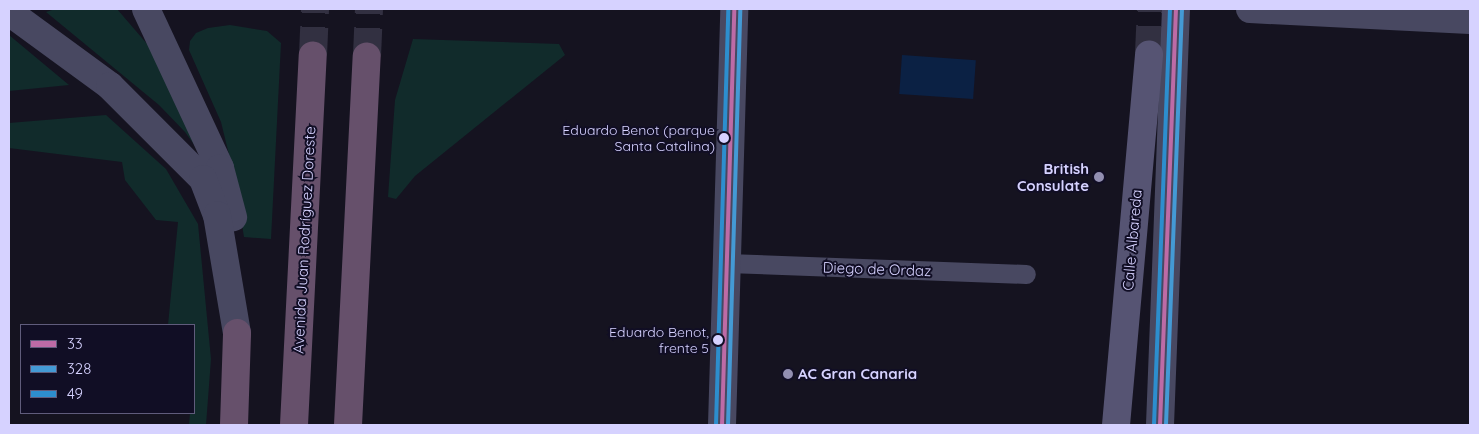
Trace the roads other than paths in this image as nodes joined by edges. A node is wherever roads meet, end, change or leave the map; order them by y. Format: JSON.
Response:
{"nodes":[{"id":1,"x":146,"y":9,"type":"edge"},
{"id":2,"x":734,"y":9,"type":"edge"},
{"id":3,"x":1176,"y":9,"type":"edge"},
{"id":4,"x":1250,"y":9,"type":"edge"},
{"id":5,"x":9,"y":12,"type":"edge"},
{"id":6,"x":1470,"y":20,"type":"edge"},
{"id":7,"x":1148,"y":54,"type":"tunnel mouth"},
{"id":8,"x":313,"y":55,"type":"tunnel mouth"},
{"id":9,"x":367,"y":56,"type":"tunnel mouth"},
{"id":10,"x":727,"y":263,"type":"junction"},
{"id":11,"x":1026,"y":274,"type":"dead end"},
{"id":12,"x":237,"y":333,"type":"junction"},
{"id":13,"x":234,"y":425,"type":"edge"},
{"id":14,"x":294,"y":425,"type":"edge"},
{"id":15,"x":348,"y":425,"type":"edge"},
{"id":16,"x":722,"y":425,"type":"edge"},
{"id":17,"x":1116,"y":425,"type":"edge"},
{"id":18,"x":1160,"y":425,"type":"edge"}],
"edges":[{"from":1,"to":12,"type":"street"},
{"from":2,"to":10,"type":"street"},
{"from":3,"to":18,"type":"street"},
{"from":4,"to":6,"type":"street"},
{"from":5,"to":12,"type":"street"},
{"from":7,"to":17,"type":"street","name":"Calle Albareda"},
{"from":8,"to":14,"type":"highway","name":"Avenida Juan Rodríguez Doreste"},
{"from":9,"to":15,"type":"highway"},
{"from":10,"to":11,"type":"lane","name":"Diego de Ordaz"},
{"from":10,"to":16,"type":"street"},
{"from":12,"to":13,"type":"highway"}]}
